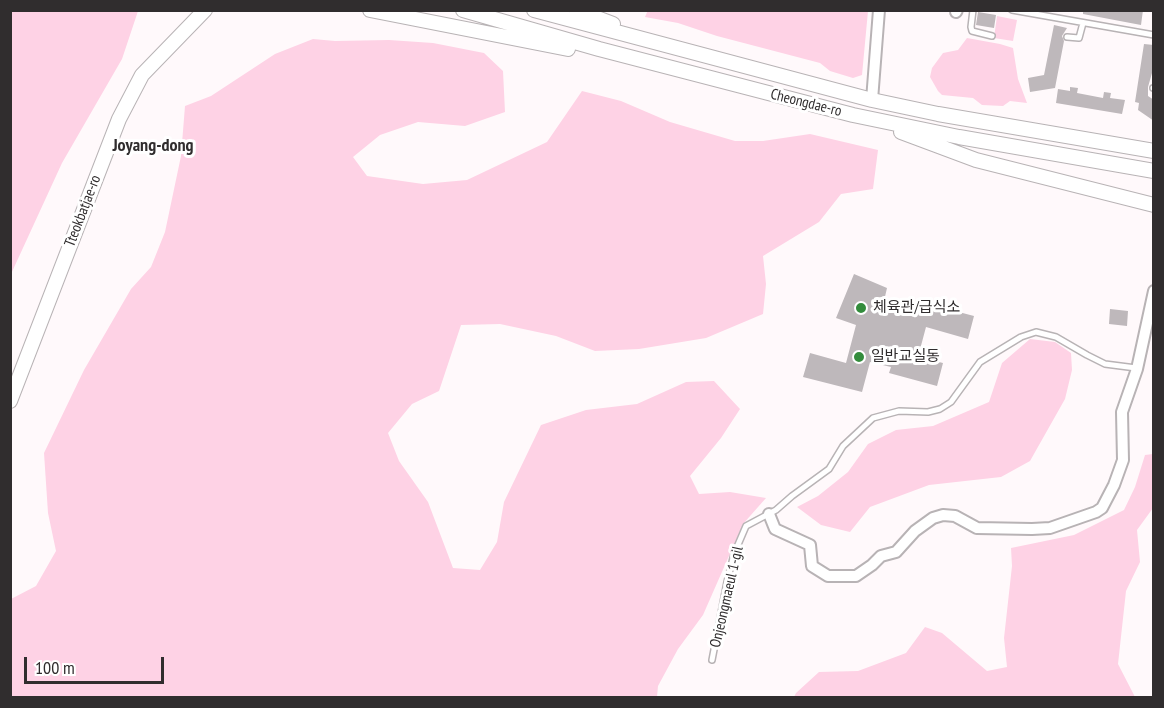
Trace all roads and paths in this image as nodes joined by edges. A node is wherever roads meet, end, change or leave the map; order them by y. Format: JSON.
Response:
{"nodes":[{"id":1,"x":205,"y":10,"type":"edge"},
{"id":2,"x":370,"y":10,"type":"edge"},
{"id":3,"x":464,"y":10,"type":"edge"},
{"id":4,"x":534,"y":10,"type":"edge"},
{"id":5,"x":576,"y":10,"type":"edge"},
{"id":6,"x":879,"y":10,"type":"edge"},
{"id":7,"x":973,"y":10,"type":"edge"},
{"id":8,"x":1012,"y":10,"type":"edge"},
{"id":9,"x":1083,"y":23,"type":"junction"},
{"id":10,"x":1154,"y":35,"type":"edge"},
{"id":11,"x":992,"y":36,"type":"dead end"},
{"id":12,"x":1068,"y":37,"type":"dead end"},
{"id":13,"x":685,"y":51,"type":"junction"},
{"id":14,"x":677,"y":69,"type":"junction"},
{"id":15,"x":872,"y":100,"type":"junction"},
{"id":16,"x":853,"y":115,"type":"junction"},
{"id":17,"x":1154,"y":151,"type":"edge"},
{"id":18,"x":1154,"y":171,"type":"edge"},
{"id":19,"x":1154,"y":205,"type":"edge"},
{"id":20,"x":1154,"y":291,"type":"edge"},
{"id":21,"x":1137,"y":369,"type":"junction"},
{"id":22,"x":10,"y":402,"type":"edge"},
{"id":23,"x":769,"y":514,"type":"junction"},
{"id":24,"x":712,"y":660,"type":"dead end"}],
"edges":[{"from":1,"to":22,"type":"street","name":"Tteokbatjae-ro"},
{"from":2,"to":14,"type":"street"},
{"from":3,"to":14,"type":"street","name":"Cheongdae-ro"},
{"from":4,"to":13,"type":"street","name":"Cheongdae-ro"},
{"from":5,"to":13,"type":"street"},
{"from":6,"to":15,"type":"street"},
{"from":7,"to":11,"type":"lane"},
{"from":8,"to":9,"type":"lane"},
{"from":9,"to":10,"type":"lane"},
{"from":9,"to":12,"type":"lane"},
{"from":13,"to":15,"type":"street","name":"Cheongdae-ro"},
{"from":14,"to":16,"type":"street","name":"Cheongdae-ro"},
{"from":15,"to":17,"type":"street","name":"Cheongdae-ro"},
{"from":16,"to":18,"type":"street","name":"Cheongdae-ro"},
{"from":16,"to":19,"type":"street"},
{"from":20,"to":21,"type":"street"},
{"from":21,"to":23,"type":"lane","name":"Onjeongmaeul 1-gil"},
{"from":21,"to":23,"type":"street"},
{"from":23,"to":24,"type":"lane","name":"Onjeongmaeul 1-gil"}]}
